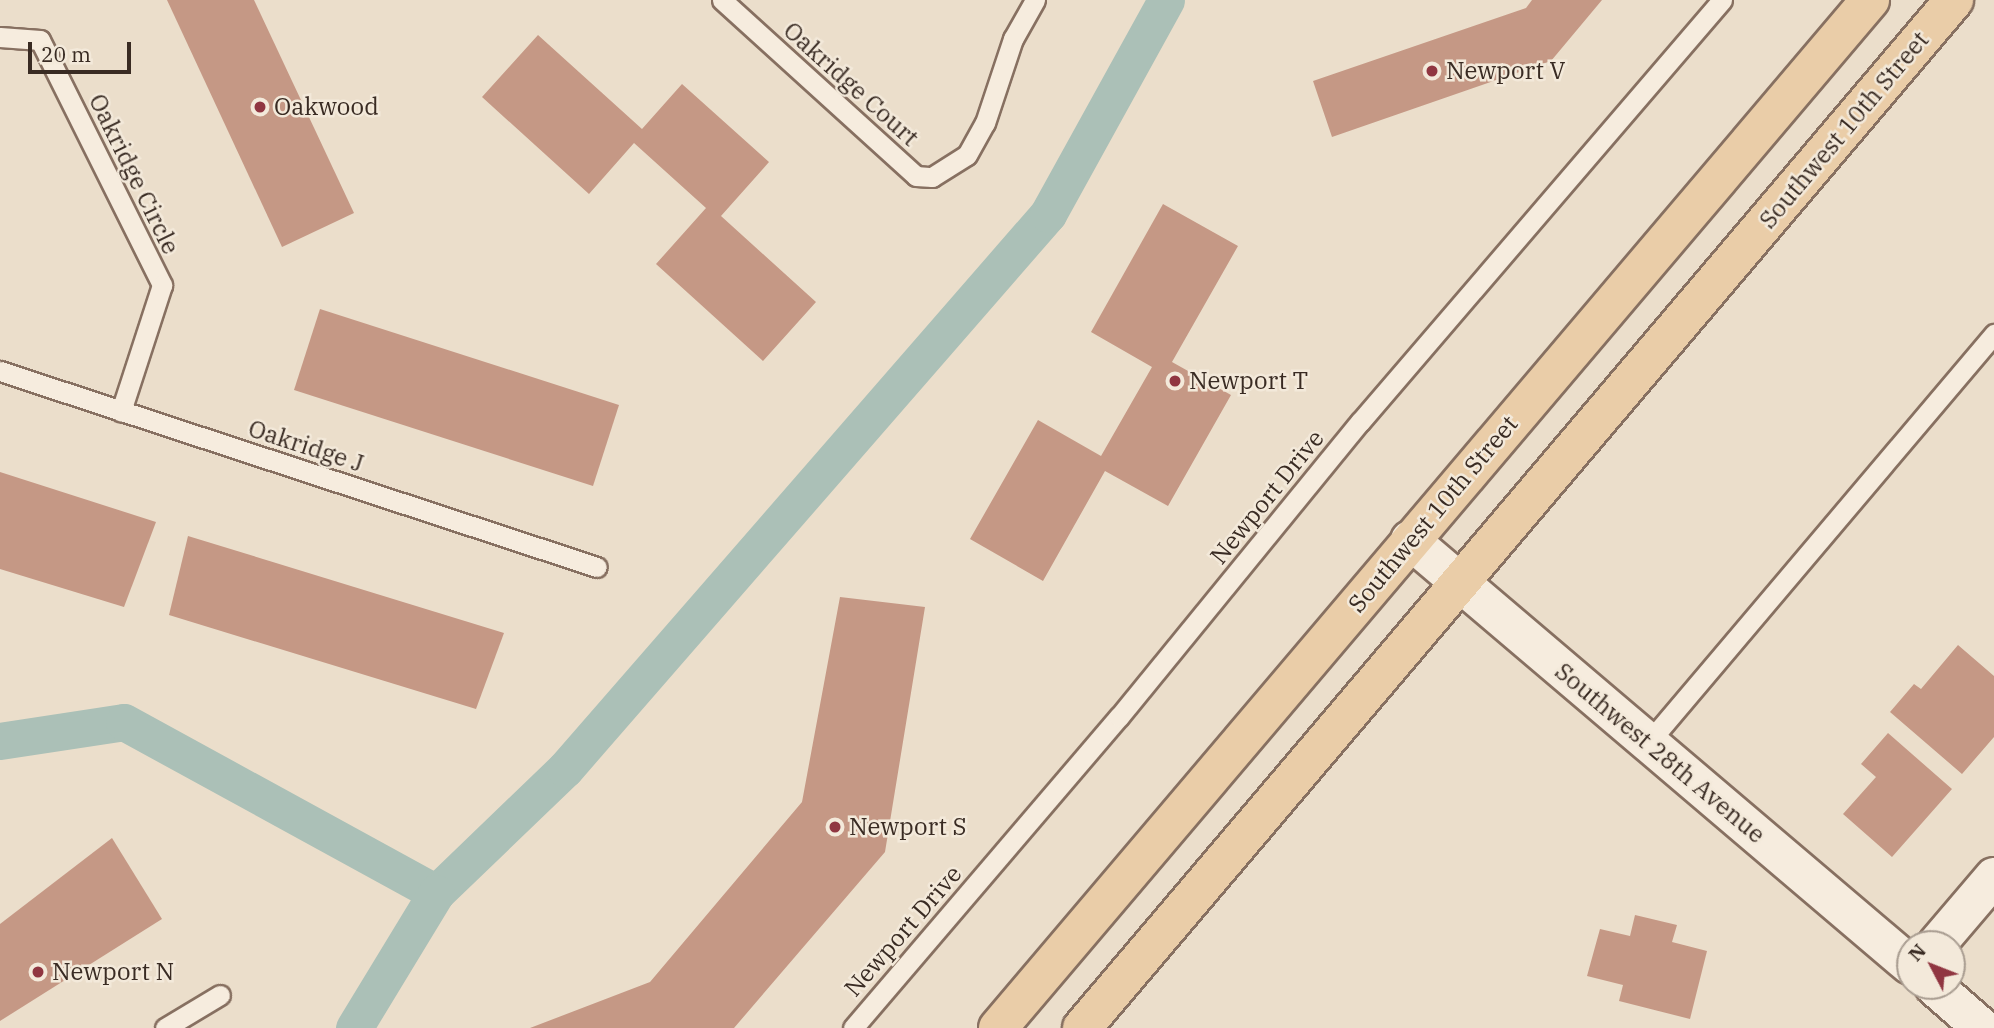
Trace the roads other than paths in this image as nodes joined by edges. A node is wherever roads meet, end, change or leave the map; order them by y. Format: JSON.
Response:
{"nodes":[{"id":1,"x":722,"y":0,"type":"edge"},
{"id":2,"x":1035,"y":0,"type":"edge"},
{"id":3,"x":1722,"y":0,"type":"edge"},
{"id":4,"x":1870,"y":0,"type":"edge"},
{"id":5,"x":1954,"y":0,"type":"edge"},
{"id":6,"x":0,"y":37,"type":"edge"},
{"id":7,"x":1994,"y":334,"type":"edge"},
{"id":8,"x":0,"y":371,"type":"edge"},
{"id":9,"x":121,"y":411,"type":"junction"},
{"id":10,"x":1410,"y":541,"type":"junction"},
{"id":11,"x":597,"y":567,"type":"dead end"},
{"id":12,"x":1459,"y":584,"type":"junction"},
{"id":13,"x":1648,"y":743,"type":"junction"},
{"id":14,"x":1994,"y":877,"type":"edge"},
{"id":15,"x":1949,"y":930,"type":"edge"},
{"id":16,"x":1896,"y":953,"type":"edge"},
{"id":17,"x":220,"y":995,"type":"dead end"},
{"id":18,"x":1950,"y":1000,"type":"edge"},
{"id":19,"x":166,"y":1028,"type":"edge"},
{"id":20,"x":853,"y":1028,"type":"edge"},
{"id":21,"x":998,"y":1028,"type":"edge"},
{"id":22,"x":1082,"y":1028,"type":"edge"},
{"id":23,"x":1982,"y":1028,"type":"edge"}],
"edges":[{"from":1,"to":2,"type":"lane","name":"Oakridge Court"},
{"from":3,"to":20,"type":"lane","name":"Newport Drive"},
{"from":4,"to":10,"type":"main road","name":"Southwest 10th Street"},
{"from":5,"to":12,"type":"main road","name":"Southwest 10th Street"},
{"from":6,"to":9,"type":"lane","name":"Oakridge Circle"},
{"from":7,"to":13,"type":"lane"},
{"from":8,"to":9,"type":"lane","name":"Oakridge J"},
{"from":9,"to":11,"type":"lane","name":"Oakridge J"},
{"from":10,"to":12,"type":"street","name":"Southwest 28th Avenue"},
{"from":10,"to":21,"type":"main road","name":"Southwest 10th Street"},
{"from":12,"to":13,"type":"street","name":"Southwest 28th Avenue"},
{"from":12,"to":22,"type":"main road","name":"Southwest 10th Street"},
{"from":13,"to":16,"type":"street","name":"Southwest 28th Avenue"},
{"from":14,"to":15,"type":"street"},
{"from":17,"to":19,"type":"lane"},
{"from":18,"to":23,"type":"street"}]}
